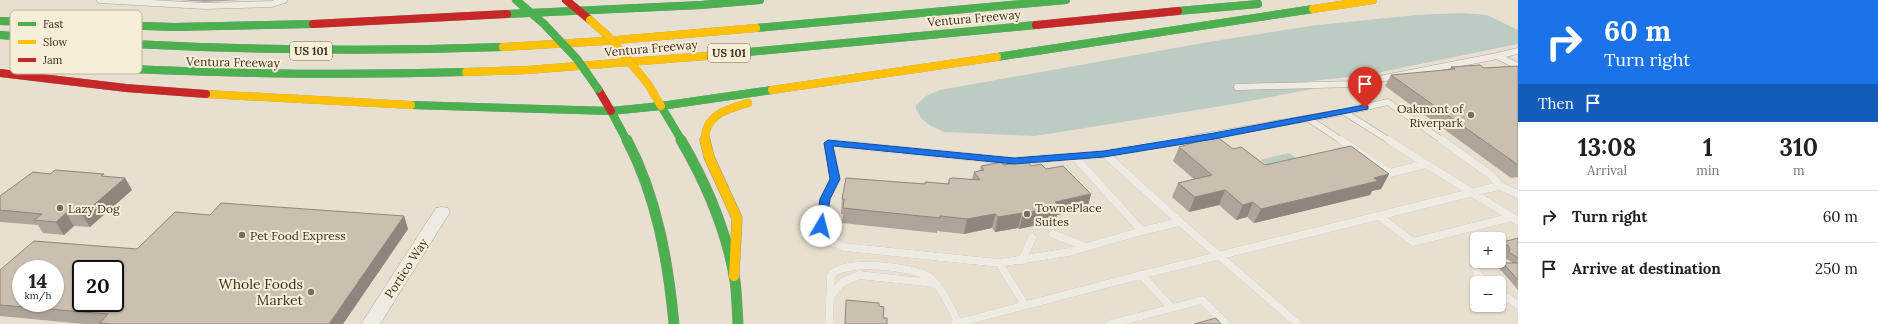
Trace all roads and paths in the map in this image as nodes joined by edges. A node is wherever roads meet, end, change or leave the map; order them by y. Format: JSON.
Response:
{"nodes":[{"id":1,"x":100,"y":0,"type":"edge"},
{"id":2,"x":284,"y":0,"type":"edge"},
{"id":3,"x":516,"y":0,"type":"edge"},
{"id":4,"x":566,"y":0,"type":"edge"},
{"id":5,"x":729,"y":0,"type":"edge"},
{"id":6,"x":760,"y":0,"type":"edge"},
{"id":7,"x":1066,"y":0,"type":"edge"},
{"id":8,"x":1373,"y":0,"type":"edge"},
{"id":9,"x":742,"y":1,"type":"edge"},
{"id":10,"x":1271,"y":3,"type":"dead end"},
{"id":11,"x":470,"y":7,"type":"dead end"},
{"id":12,"x":577,"y":10,"type":"junction"},
{"id":13,"x":531,"y":12,"type":"junction"},
{"id":14,"x":417,"y":19,"type":"junction"},
{"id":15,"x":0,"y":22,"type":"edge"},
{"id":16,"x":10,"y":22,"type":"edge"},
{"id":17,"x":142,"y":25,"type":"edge"},
{"id":18,"x":0,"y":36,"type":"edge"},
{"id":19,"x":10,"y":37,"type":"edge"},
{"id":20,"x":142,"y":46,"type":"edge"},
{"id":21,"x":1518,"y":51,"type":"edge"},
{"id":22,"x":1498,"y":56,"type":"junction"},
{"id":23,"x":1518,"y":66,"type":"edge"},
{"id":24,"x":142,"y":71,"type":"edge"},
{"id":25,"x":0,"y":73,"type":"edge"},
{"id":26,"x":888,"y":74,"type":"junction"},
{"id":27,"x":1237,"y":88,"type":"dead end"},
{"id":28,"x":661,"y":106,"type":"junction"},
{"id":29,"x":611,"y":111,"type":"junction"},
{"id":30,"x":1344,"y":112,"type":"junction"},
{"id":31,"x":1309,"y":118,"type":"junction"},
{"id":32,"x":1104,"y":154,"type":"junction"},
{"id":33,"x":1074,"y":156,"type":"junction"},
{"id":34,"x":1426,"y":164,"type":"junction"},
{"id":35,"x":1500,"y":186,"type":"junction"},
{"id":36,"x":1472,"y":192,"type":"junction"},
{"id":37,"x":1518,"y":194,"type":"edge"},
{"id":38,"x":442,"y":212,"type":"dead end"},
{"id":39,"x":1379,"y":216,"type":"junction"},
{"id":40,"x":1515,"y":219,"type":"edge"},
{"id":41,"x":1180,"y":222,"type":"junction"},
{"id":42,"x":1142,"y":231,"type":"junction"},
{"id":43,"x":1054,"y":234,"type":"dead end"},
{"id":44,"x":1032,"y":238,"type":"dead end"},
{"id":45,"x":1086,"y":247,"type":"junction"},
{"id":46,"x":1219,"y":256,"type":"junction"},
{"id":47,"x":1022,"y":260,"type":"junction"},
{"id":48,"x":999,"y":263,"type":"junction"},
{"id":49,"x":1141,"y":275,"type":"junction"},
{"id":50,"x":734,"y":276,"type":"junction"},
{"id":51,"x":933,"y":284,"type":"junction"},
{"id":52,"x":831,"y":295,"type":"junction"},
{"id":53,"x":1506,"y":297,"type":"edge"},
{"id":54,"x":1025,"y":305,"type":"junction"},
{"id":55,"x":1518,"y":305,"type":"edge"},
{"id":56,"x":1172,"y":308,"type":"junction"},
{"id":57,"x":370,"y":324,"type":"edge"},
{"id":58,"x":674,"y":324,"type":"edge"},
{"id":59,"x":738,"y":324,"type":"edge"},
{"id":60,"x":829,"y":324,"type":"edge"},
{"id":61,"x":958,"y":324,"type":"edge"},
{"id":62,"x":1110,"y":324,"type":"edge"},
{"id":63,"x":1226,"y":324,"type":"edge"},
{"id":64,"x":1298,"y":324,"type":"edge"}],
"edges":[{"from":1,"to":2,"type":"lane"},
{"from":3,"to":13,"type":"main road"},
{"from":4,"to":12,"type":"main road"},
{"from":5,"to":9,"type":"main road"},
{"from":6,"to":9,"type":"main road"},
{"from":7,"to":20,"type":"main road","name":"Ventura Freeway","number":"US 101"},
{"from":8,"to":26,"type":"main road"},
{"from":9,"to":12,"type":"main road"},
{"from":10,"to":24,"type":"main road","name":"Ventura Freeway","number":"US 101"},
{"from":11,"to":14,"type":"main road"},
{"from":12,"to":13,"type":"main road"},
{"from":12,"to":28,"type":"main road","bridge":true},
{"from":13,"to":14,"type":"main road"},
{"from":13,"to":29,"type":"main road","bridge":true},
{"from":14,"to":17,"type":"main road"},
{"from":15,"to":16,"type":"main road"},
{"from":18,"to":19,"type":"main road","name":"Ventura Freeway","number":"US 101"},
{"from":21,"to":22,"type":"lane"},
{"from":22,"to":23,"type":"lane"},
{"from":22,"to":27,"type":"lane"},
{"from":25,"to":29,"type":"main road"},
{"from":26,"to":28,"type":"main road"},
{"from":26,"to":50,"type":"main road"},
{"from":28,"to":29,"type":"main road"},
{"from":28,"to":50,"type":"main road"},
{"from":29,"to":58,"type":"main road"},
{"from":30,"to":31,"type":"lane"},
{"from":30,"to":34,"type":"lane"},
{"from":30,"to":35,"type":"lane"},
{"from":31,"to":32,"type":"lane"},
{"from":31,"to":34,"type":"lane"},
{"from":32,"to":33,"type":"lane"},
{"from":32,"to":41,"type":"lane"},
{"from":33,"to":42,"type":"lane"},
{"from":33,"to":48,"type":"lane"},
{"from":34,"to":36,"type":"lane"},
{"from":35,"to":36,"type":"lane"},
{"from":35,"to":37,"type":"lane"},
{"from":36,"to":39,"type":"lane"},
{"from":36,"to":40,"type":"lane"},
{"from":38,"to":57,"type":"street","name":"Portico Way"},
{"from":39,"to":40,"type":"lane"},
{"from":39,"to":46,"type":"lane"},
{"from":41,"to":42,"type":"lane"},
{"from":41,"to":46,"type":"lane"},
{"from":42,"to":45,"type":"lane"},
{"from":43,"to":45,"type":"lane"},
{"from":44,"to":47,"type":"lane"},
{"from":45,"to":47,"type":"lane"},
{"from":46,"to":49,"type":"lane"},
{"from":46,"to":64,"type":"lane"},
{"from":47,"to":48,"type":"lane"},
{"from":48,"to":54,"type":"lane"},
{"from":49,"to":54,"type":"lane"},
{"from":49,"to":56,"type":"lane"},
{"from":50,"to":59,"type":"main road"},
{"from":51,"to":52,"type":"lane"},
{"from":51,"to":52,"type":"lane"},
{"from":51,"to":61,"type":"lane"},
{"from":52,"to":60,"type":"lane"},
{"from":53,"to":55,"type":"lane"},
{"from":54,"to":61,"type":"lane"},
{"from":56,"to":62,"type":"lane"},
{"from":56,"to":63,"type":"lane"}]}
